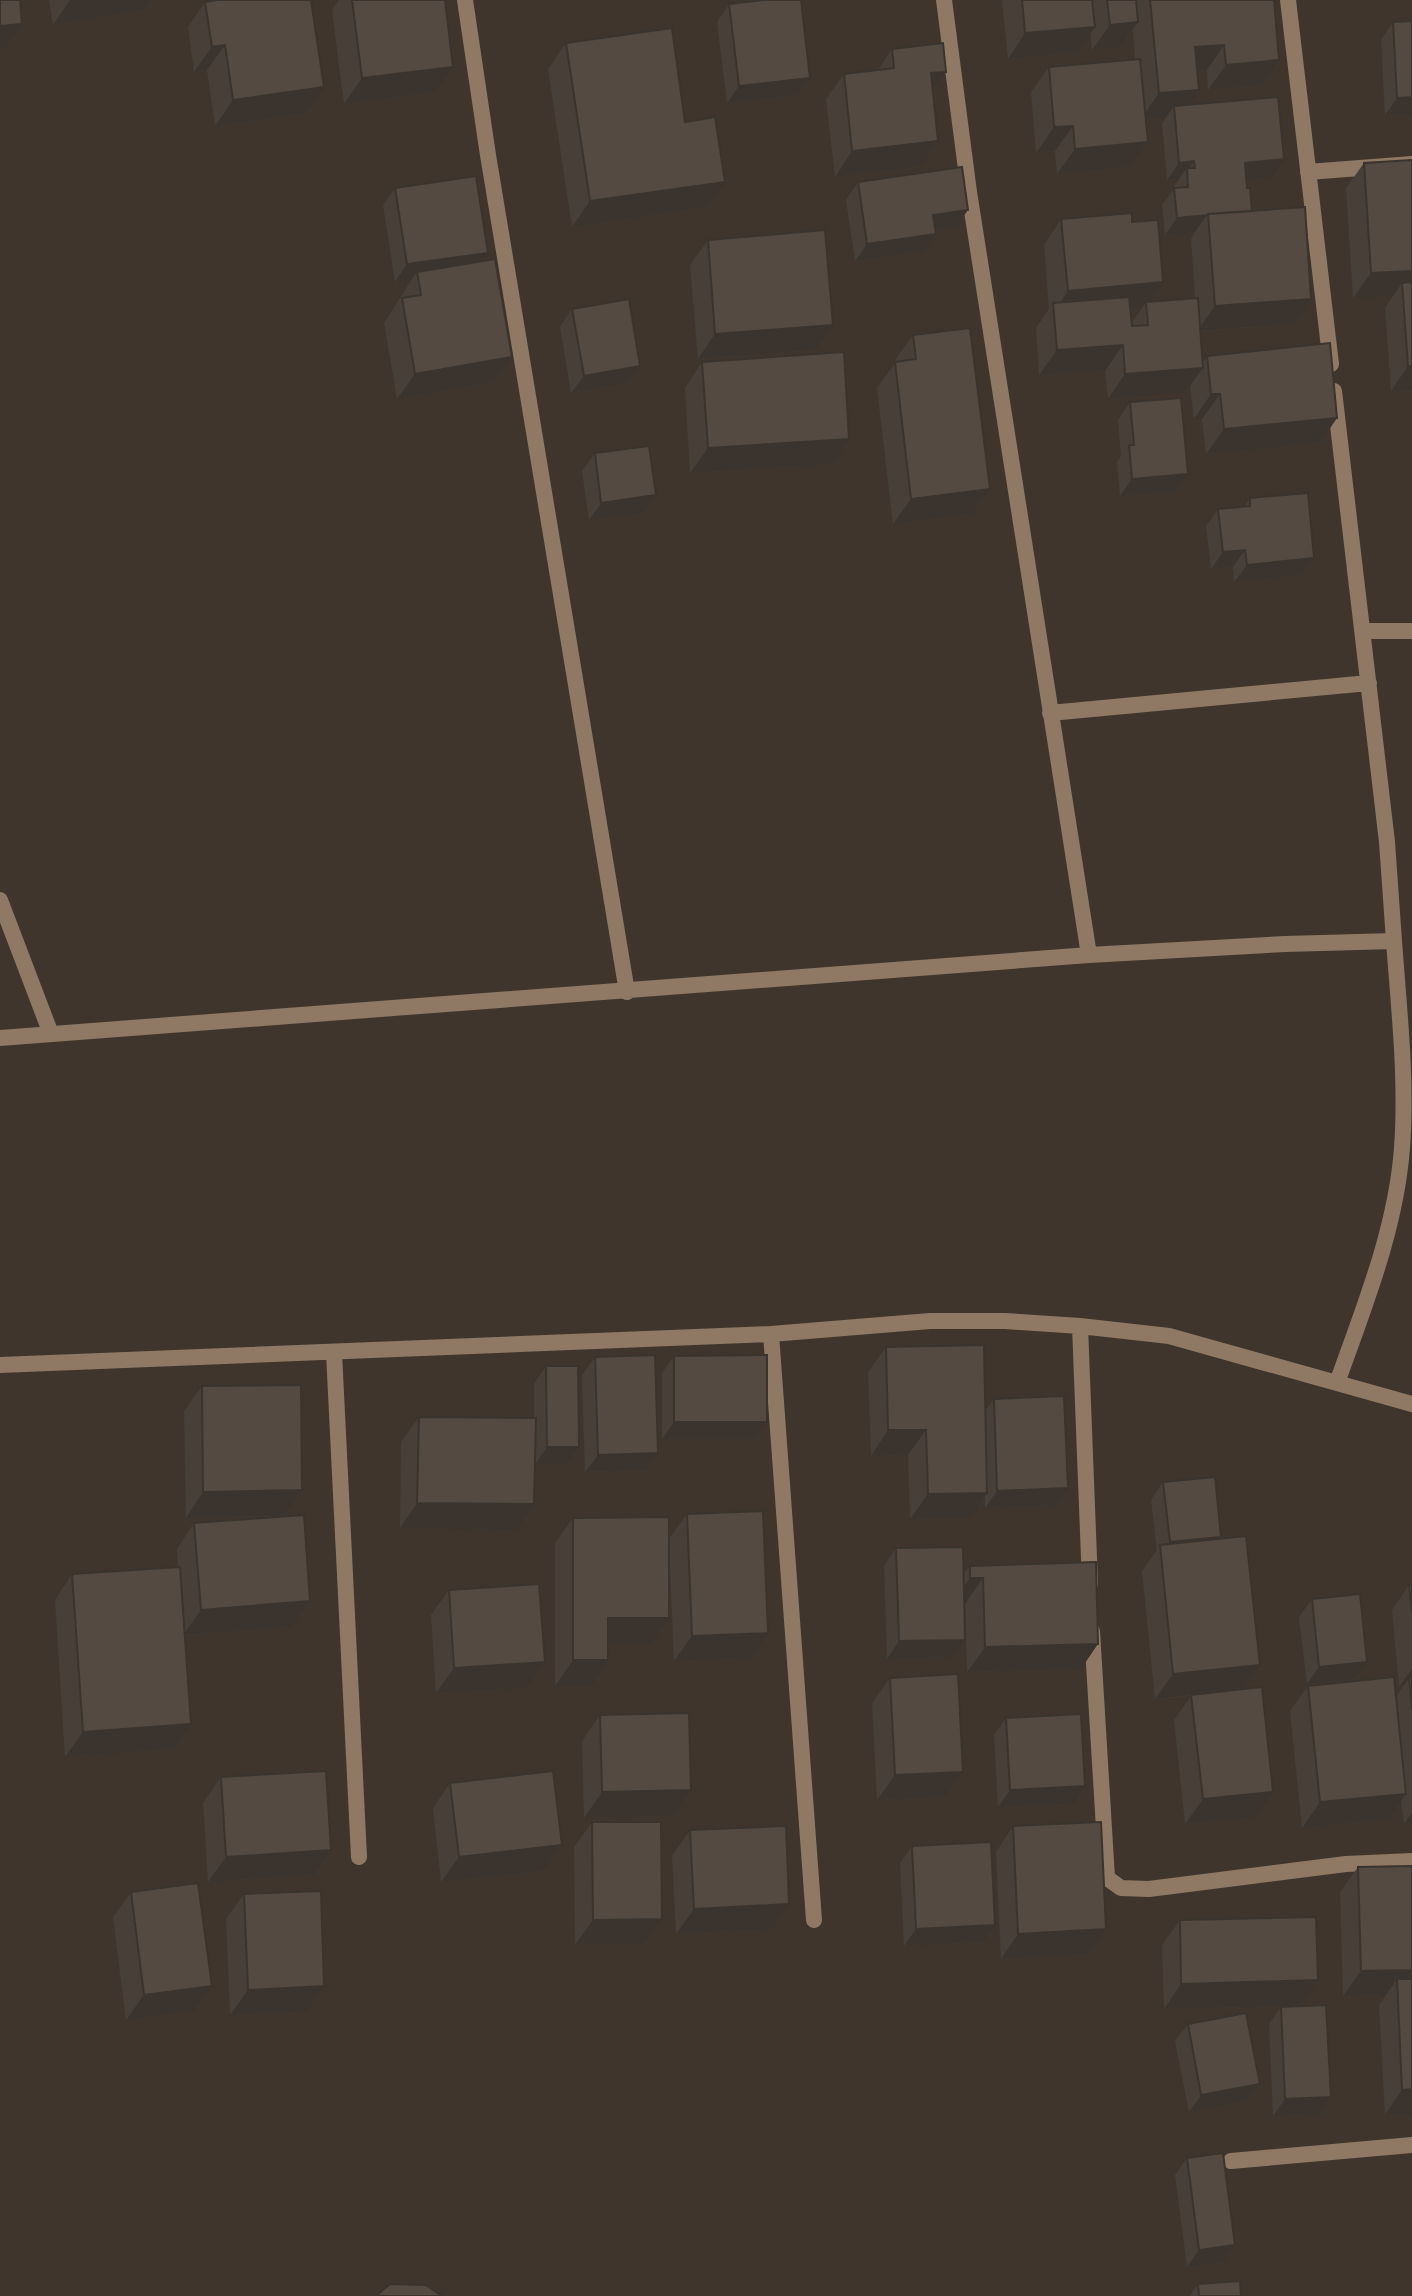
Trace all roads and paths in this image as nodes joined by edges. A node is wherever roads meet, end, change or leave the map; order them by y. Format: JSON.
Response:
{"nodes":[{"id":1,"x":465,"y":0,"type":"edge"},
{"id":2,"x":944,"y":0,"type":"edge"},
{"id":3,"x":1288,"y":0,"type":"edge"},
{"id":4,"x":1412,"y":164,"type":"edge"},
{"id":5,"x":1308,"y":172,"type":"junction"},
{"id":6,"x":1363,"y":631,"type":"junction"},
{"id":7,"x":1412,"y":631,"type":"edge"},
{"id":8,"x":1369,"y":683,"type":"junction"},
{"id":9,"x":1050,"y":713,"type":"junction"},
{"id":10,"x":0,"y":900,"type":"edge"},
{"id":11,"x":1394,"y":941,"type":"junction"},
{"id":12,"x":1089,"y":955,"type":"junction"},
{"id":13,"x":627,"y":992,"type":"junction"},
{"id":14,"x":51,"y":1034,"type":"junction"},
{"id":15,"x":0,"y":1038,"type":"edge"},
{"id":16,"x":1080,"y":1326,"type":"junction"},
{"id":17,"x":771,"y":1334,"type":"junction"},
{"id":18,"x":334,"y":1353,"type":"junction"},
{"id":19,"x":0,"y":1365,"type":"edge"},
{"id":20,"x":1337,"y":1383,"type":"junction"},
{"id":21,"x":1412,"y":1404,"type":"edge"},
{"id":22,"x":359,"y":1857,"type":"dead end"},
{"id":23,"x":1412,"y":1861,"type":"edge"},
{"id":24,"x":814,"y":1920,"type":"dead end"},
{"id":25,"x":1412,"y":2145,"type":"edge"},
{"id":26,"x":1231,"y":2161,"type":"dead end"}],
"edges":[{"from":1,"to":13,"type":"street"},
{"from":2,"to":9,"type":"street"},
{"from":3,"to":5,"type":"street"},
{"from":4,"to":5,"type":"street"},
{"from":5,"to":6,"type":"street"},
{"from":6,"to":7,"type":"street"},
{"from":6,"to":8,"type":"street"},
{"from":8,"to":9,"type":"street"},
{"from":8,"to":11,"type":"street"},
{"from":9,"to":12,"type":"street"},
{"from":10,"to":14,"type":"street"},
{"from":11,"to":12,"type":"street"},
{"from":11,"to":20,"type":"street"},
{"from":12,"to":13,"type":"street"},
{"from":13,"to":14,"type":"street"},
{"from":14,"to":15,"type":"street"},
{"from":16,"to":17,"type":"street"},
{"from":16,"to":20,"type":"street"},
{"from":16,"to":23,"type":"street"},
{"from":17,"to":18,"type":"street"},
{"from":17,"to":24,"type":"street"},
{"from":18,"to":19,"type":"street"},
{"from":18,"to":22,"type":"street"},
{"from":20,"to":21,"type":"street"},
{"from":25,"to":26,"type":"street"}]}
